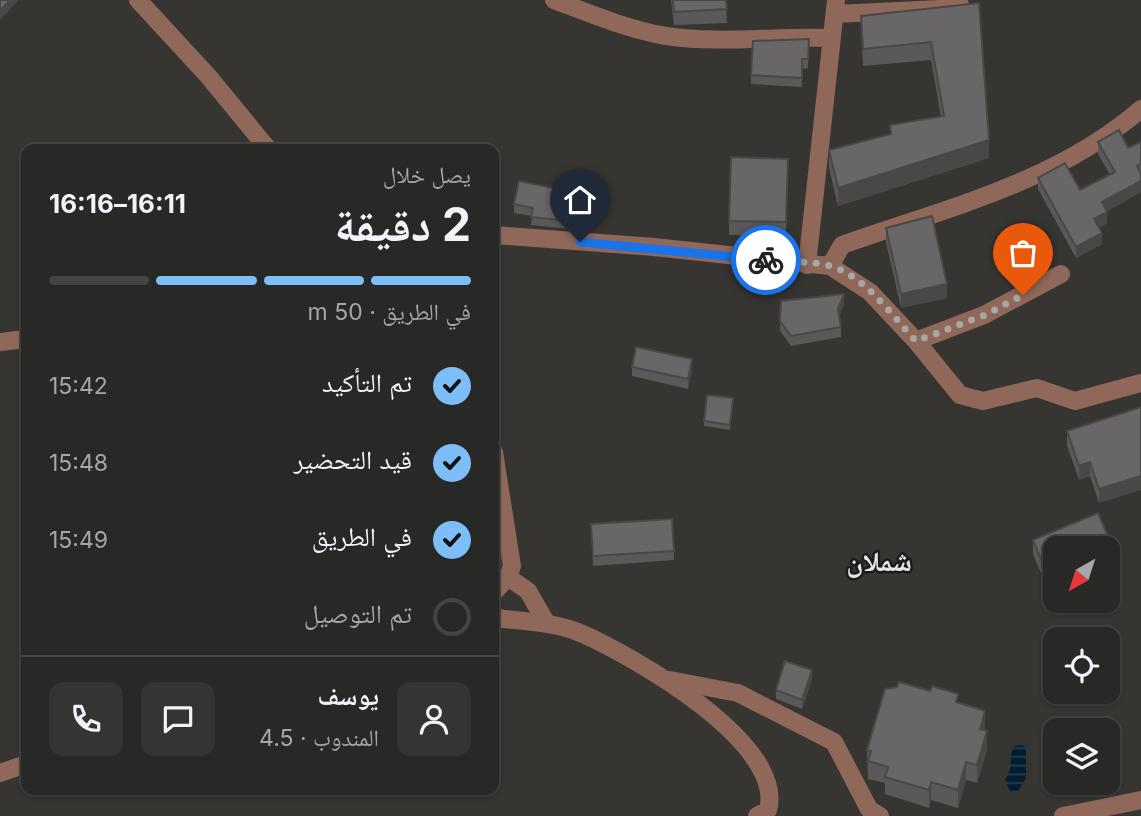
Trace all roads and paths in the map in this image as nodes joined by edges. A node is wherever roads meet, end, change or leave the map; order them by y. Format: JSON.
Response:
{"nodes":[{"id":1,"x":138,"y":0,"type":"edge"},
{"id":2,"x":554,"y":0,"type":"edge"},
{"id":3,"x":958,"y":0,"type":"edge"},
{"id":4,"x":835,"y":7,"type":"edge"},
{"id":5,"x":831,"y":38,"type":"junction"},
{"id":6,"x":1141,"y":109,"type":"edge"},
{"id":7,"x":264,"y":144,"type":"edge"},
{"id":8,"x":499,"y":235,"type":"edge"},
{"id":9,"x":807,"y":265,"type":"junction"},
{"id":10,"x":830,"y":266,"type":"junction"},
{"id":11,"x":1061,"y":274,"type":"dead end"},
{"id":12,"x":21,"y":340,"type":"edge"},
{"id":13,"x":916,"y":341,"type":"junction"},
{"id":14,"x":0,"y":342,"type":"edge"},
{"id":15,"x":1141,"y":383,"type":"edge"},
{"id":16,"x":499,"y":484,"type":"edge"},
{"id":17,"x":508,"y":577,"type":"junction"},
{"id":18,"x":499,"y":587,"type":"edge"},
{"id":19,"x":499,"y":619,"type":"edge"},
{"id":20,"x":547,"y":624,"type":"junction"},
{"id":21,"x":669,"y":680,"type":"junction"},
{"id":22,"x":21,"y":766,"type":"edge"},
{"id":23,"x":0,"y":773,"type":"edge"},
{"id":24,"x":1141,"y":800,"type":"edge"},
{"id":25,"x":757,"y":816,"type":"edge"},
{"id":26,"x":880,"y":816,"type":"edge"},
{"id":27,"x":1063,"y":816,"type":"edge"}],
"edges":[{"from":1,"to":7,"type":"street"},
{"from":2,"to":5,"type":"street"},
{"from":3,"to":4,"type":"street"},
{"from":4,"to":5,"type":"street"},
{"from":5,"to":9,"type":"street"},
{"from":6,"to":10,"type":"street"},
{"from":8,"to":9,"type":"street"},
{"from":9,"to":10,"type":"street"},
{"from":10,"to":13,"type":"street"},
{"from":11,"to":13,"type":"street"},
{"from":12,"to":14,"type":"street"},
{"from":13,"to":15,"type":"street"},
{"from":16,"to":17,"type":"street"},
{"from":17,"to":18,"type":"street"},
{"from":17,"to":20,"type":"street"},
{"from":19,"to":20,"type":"street"},
{"from":20,"to":21,"type":"street"},
{"from":21,"to":25,"type":"street"},
{"from":21,"to":26,"type":"street"},
{"from":22,"to":23,"type":"street"},
{"from":24,"to":27,"type":"street"}]}
